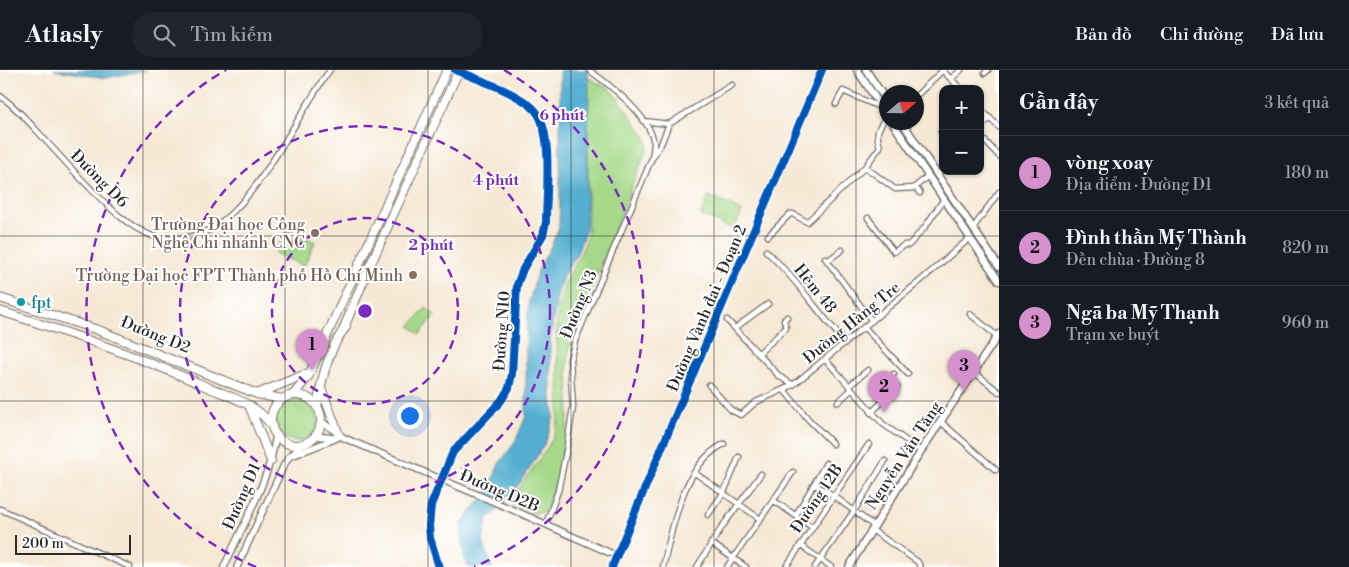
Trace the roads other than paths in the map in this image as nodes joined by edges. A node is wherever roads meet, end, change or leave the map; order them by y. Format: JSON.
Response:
{"nodes":[{"id":1,"x":330,"y":70,"type":"edge"},
{"id":2,"x":447,"y":70,"type":"edge"},
{"id":3,"x":457,"y":70,"type":"edge"},
{"id":4,"x":822,"y":70,"type":"edge"},
{"id":5,"x":857,"y":70,"type":"edge"},
{"id":6,"x":866,"y":70,"type":"edge"},
{"id":7,"x":942,"y":70,"type":"edge"},
{"id":8,"x":961,"y":70,"type":"edge"},
{"id":9,"x":592,"y":71,"type":"edge"},
{"id":10,"x":951,"y":79,"type":"junction"},
{"id":11,"x":732,"y":85,"type":"dead end"},
{"id":12,"x":957,"y":85,"type":"edge"},
{"id":13,"x":924,"y":88,"type":"edge"},
{"id":14,"x":879,"y":90,"type":"edge"},
{"id":15,"x":0,"y":96,"type":"edge"},
{"id":16,"x":836,"y":104,"type":"dead end"},
{"id":17,"x":879,"y":104,"type":"edge"},
{"id":18,"x":879,"y":110,"type":"edge"},
{"id":19,"x":984,"y":113,"type":"edge"},
{"id":20,"x":990,"y":118,"type":"junction"},
{"id":21,"x":643,"y":120,"type":"junction"},
{"id":22,"x":984,"y":123,"type":"edge"},
{"id":23,"x":669,"y":124,"type":"junction"},
{"id":24,"x":879,"y":127,"type":"edge"},
{"id":25,"x":999,"y":127,"type":"edge"},
{"id":26,"x":897,"y":130,"type":"edge"},
{"id":27,"x":907,"y":130,"type":"edge"},
{"id":28,"x":984,"y":141,"type":"dead end"},
{"id":29,"x":999,"y":156,"type":"edge"},
{"id":30,"x":652,"y":158,"type":"junction"},
{"id":31,"x":865,"y":167,"type":"junction"},
{"id":32,"x":939,"y":174,"type":"edge"},
{"id":33,"x":928,"y":176,"type":"junction"},
{"id":34,"x":937,"y":176,"type":"junction"},
{"id":35,"x":916,"y":188,"type":"junction"},
{"id":36,"x":999,"y":192,"type":"edge"},
{"id":37,"x":920,"y":193,"type":"dead end"},
{"id":38,"x":944,"y":198,"type":"junction"},
{"id":39,"x":389,"y":199,"type":"junction"},
{"id":40,"x":398,"y":203,"type":"junction"},
{"id":41,"x":868,"y":218,"type":"dead end"},
{"id":42,"x":973,"y":228,"type":"junction"},
{"id":43,"x":768,"y":236,"type":"dead end"},
{"id":44,"x":970,"y":238,"type":"junction"},
{"id":45,"x":842,"y":250,"type":"dead end"},
{"id":46,"x":766,"y":251,"type":"dead end"},
{"id":47,"x":999,"y":267,"type":"edge"},
{"id":48,"x":999,"y":281,"type":"edge"},
{"id":49,"x":0,"y":297,"type":"edge"},
{"id":50,"x":768,"y":304,"type":"dead end"},
{"id":51,"x":340,"y":309,"type":"junction"},
{"id":52,"x":0,"y":313,"type":"edge"},
{"id":53,"x":970,"y":314,"type":"dead end"},
{"id":54,"x":787,"y":317,"type":"dead end"},
{"id":55,"x":727,"y":320,"type":"dead end"},
{"id":56,"x":872,"y":321,"type":"junction"},
{"id":57,"x":72,"y":322,"type":"junction"},
{"id":58,"x":864,"y":327,"type":"junction"},
{"id":59,"x":735,"y":328,"type":"junction"},
{"id":60,"x":69,"y":333,"type":"junction"},
{"id":61,"x":998,"y":335,"type":"edge"},
{"id":62,"x":846,"y":343,"type":"junction"},
{"id":63,"x":758,"y":354,"type":"junction"},
{"id":64,"x":825,"y":359,"type":"junction"},
{"id":65,"x":868,"y":370,"type":"dead end"},
{"id":66,"x":974,"y":372,"type":"junction"},
{"id":67,"x":894,"y":374,"type":"dead end"},
{"id":68,"x":908,"y":374,"type":"dead end"},
{"id":69,"x":307,"y":375,"type":"junction"},
{"id":70,"x":709,"y":385,"type":"dead end"},
{"id":71,"x":793,"y":385,"type":"junction"},
{"id":72,"x":320,"y":386,"type":"junction"},
{"id":73,"x":850,"y":387,"type":"junction"},
{"id":74,"x":784,"y":390,"type":"junction"},
{"id":75,"x":999,"y":392,"type":"edge"},
{"id":76,"x":257,"y":394,"type":"junction"},
{"id":77,"x":293,"y":395,"type":"junction"},
{"id":78,"x":282,"y":399,"type":"junction"},
{"id":79,"x":838,"y":402,"type":"dead end"},
{"id":80,"x":249,"y":405,"type":"junction"},
{"id":81,"x":317,"y":407,"type":"junction"},
{"id":82,"x":872,"y":413,"type":"junction"},
{"id":83,"x":321,"y":421,"type":"junction"},
{"id":84,"x":941,"y":422,"type":"junction"},
{"id":85,"x":274,"y":430,"type":"junction"},
{"id":86,"x":315,"y":436,"type":"junction"},
{"id":87,"x":340,"y":437,"type":"junction"},
{"id":88,"x":306,"y":443,"type":"junction"},
{"id":89,"x":724,"y":444,"type":"dead end"},
{"id":90,"x":833,"y":444,"type":"dead end"},
{"id":91,"x":869,"y":444,"type":"dead end"},
{"id":92,"x":921,"y":451,"type":"junction"},
{"id":93,"x":289,"y":457,"type":"junction"},
{"id":94,"x":739,"y":457,"type":"dead end"},
{"id":95,"x":271,"y":461,"type":"junction"},
{"id":96,"x":885,"y":461,"type":"dead end"},
{"id":97,"x":826,"y":463,"type":"dead end"},
{"id":98,"x":996,"y":470,"type":"dead end"},
{"id":99,"x":793,"y":472,"type":"dead end"},
{"id":100,"x":695,"y":473,"type":"junction"},
{"id":101,"x":760,"y":474,"type":"dead end"},
{"id":102,"x":441,"y":480,"type":"junction"},
{"id":103,"x":814,"y":484,"type":"junction"},
{"id":104,"x":724,"y":492,"type":"junction"},
{"id":105,"x":834,"y":496,"type":"junction"},
{"id":106,"x":773,"y":500,"type":"junction"},
{"id":107,"x":739,"y":502,"type":"junction"},
{"id":108,"x":0,"y":509,"type":"edge"},
{"id":109,"x":854,"y":510,"type":"junction"},
{"id":110,"x":708,"y":515,"type":"dead end"},
{"id":111,"x":796,"y":515,"type":"junction"},
{"id":112,"x":760,"y":519,"type":"junction"},
{"id":113,"x":546,"y":524,"type":"junction"},
{"id":114,"x":812,"y":527,"type":"junction"},
{"id":115,"x":873,"y":528,"type":"junction"},
{"id":116,"x":712,"y":543,"type":"junction"},
{"id":117,"x":800,"y":545,"type":"junction"},
{"id":118,"x":617,"y":556,"type":"junction"},
{"id":119,"x":733,"y":557,"type":"junction"},
{"id":120,"x":820,"y":560,"type":"junction"},
{"id":121,"x":853,"y":566,"type":"edge"},
{"id":122,"x":130,"y":567,"type":"edge"},
{"id":123,"x":224,"y":567,"type":"edge"},
{"id":124,"x":237,"y":567,"type":"edge"},
{"id":125,"x":439,"y":567,"type":"edge"},
{"id":126,"x":612,"y":567,"type":"edge"},
{"id":127,"x":663,"y":567,"type":"edge"},
{"id":128,"x":697,"y":567,"type":"edge"},
{"id":129,"x":727,"y":567,"type":"edge"},
{"id":130,"x":746,"y":567,"type":"edge"},
{"id":131,"x":786,"y":567,"type":"edge"},
{"id":132,"x":815,"y":567,"type":"edge"},
{"id":133,"x":831,"y":567,"type":"edge"},
{"id":134,"x":920,"y":567,"type":"edge"}],
"edges":[{"from":1,"to":15,"type":"street","name":"Đường D6"},
{"from":2,"to":39,"type":"main road"},
{"from":3,"to":40,"type":"main road"},
{"from":3,"to":102,"type":"street","name":"Đường N10"},
{"from":4,"to":118,"type":"street","name":"Đường Vành đai - Đoạn 2"},
{"from":5,"to":17,"type":"main road"},
{"from":6,"to":14,"type":"main road"},
{"from":7,"to":10,"type":"street"},
{"from":7,"to":13,"type":"street"},
{"from":8,"to":10,"type":"street"},
{"from":9,"to":21,"type":"street","name":"Đường N3"},
{"from":10,"to":12,"type":"street"},
{"from":11,"to":23,"type":"street"},
{"from":16,"to":18,"type":"street"},
{"from":19,"to":20,"type":"street"},
{"from":20,"to":22,"type":"street"},
{"from":20,"to":25,"type":"street"},
{"from":21,"to":23,"type":"street"},
{"from":21,"to":30,"type":"street","name":"Đường N3"},
{"from":23,"to":30,"type":"street","name":"Đường N3"},
{"from":24,"to":31,"type":"street"},
{"from":26,"to":33,"type":"main road"},
{"from":27,"to":34,"type":"main road"},
{"from":28,"to":29,"type":"street"},
{"from":30,"to":113,"type":"street","name":"Đường N3"},
{"from":31,"to":35,"type":"street"},
{"from":31,"to":43,"type":"street"},
{"from":32,"to":34,"type":"street"},
{"from":33,"to":35,"type":"street"},
{"from":33,"to":38,"type":"main road"},
{"from":34,"to":42,"type":"main road"},
{"from":35,"to":37,"type":"street"},
{"from":36,"to":42,"type":"street"},
{"from":38,"to":41,"type":"street"},
{"from":38,"to":44,"type":"main road"},
{"from":39,"to":40,"type":"main road"},
{"from":39,"to":51,"type":"main road"},
{"from":40,"to":72,"type":"main road"},
{"from":42,"to":44,"type":"main road"},
{"from":42,"to":47,"type":"main road"},
{"from":44,"to":48,"type":"main road"},
{"from":44,"to":56,"type":"street","name":"Đường Hàng Tre"},
{"from":45,"to":56,"type":"street"},
{"from":46,"to":62,"type":"street","name":"Hẻm 48"},
{"from":49,"to":57,"type":"main road","name":"Đường D2"},
{"from":50,"to":59,"type":"street"},
{"from":51,"to":69,"type":"main road"},
{"from":51,"to":69,"type":"main road"},
{"from":52,"to":60,"type":"main road","name":"Đường D2"},
{"from":53,"to":61,"type":"street"},
{"from":54,"to":63,"type":"street"},
{"from":55,"to":59,"type":"street"},
{"from":56,"to":58,"type":"street","name":"Đường Hàng Tre"},
{"from":57,"to":60,"type":"main road"},
{"from":57,"to":76,"type":"main road","name":"Đường D2"},
{"from":58,"to":62,"type":"street","name":"Đường Hàng Tre"},
{"from":58,"to":68,"type":"street"},
{"from":59,"to":63,"type":"street"},
{"from":60,"to":80,"type":"main road","name":"Đường D2"},
{"from":61,"to":66,"type":"main road","name":"Nguyễn Văn Tăng"},
{"from":62,"to":64,"type":"street","name":"Đường Hàng Tre"},
{"from":63,"to":71,"type":"street"},
{"from":64,"to":71,"type":"street","name":"Đường Hàng Tre"},
{"from":64,"to":73,"type":"street"},
{"from":65,"to":73,"type":"street"},
{"from":66,"to":75,"type":"street"},
{"from":66,"to":84,"type":"main road","name":"Nguyễn Văn Tăng"},
{"from":67,"to":82,"type":"street"},
{"from":69,"to":76,"type":"main road"},
{"from":69,"to":77,"type":"main road"},
{"from":70,"to":74,"type":"street","name":"Đường Hàng Tre"},
{"from":71,"to":74,"type":"street","name":"Đường Hàng Tre"},
{"from":72,"to":81,"type":"main road"},
{"from":72,"to":87,"type":"main road"},
{"from":73,"to":79,"type":"street"},
{"from":73,"to":82,"type":"street"},
{"from":74,"to":90,"type":"street"},
{"from":76,"to":78,"type":"main road","name":"Đường D2"},
{"from":77,"to":78,"type":"main road"},
{"from":77,"to":81,"type":"main road"},
{"from":78,"to":85,"type":"main road"},
{"from":80,"to":85,"type":"main road","name":"Đường D2"},
{"from":80,"to":95,"type":"main road"},
{"from":81,"to":83,"type":"main road"},
{"from":82,"to":92,"type":"street"},
{"from":83,"to":86,"type":"main road"},
{"from":83,"to":87,"type":"street","name":"Đường D2B"},
{"from":84,"to":92,"type":"main road","name":"Nguyễn Văn Tăng"},
{"from":84,"to":98,"type":"street"},
{"from":85,"to":88,"type":"main road"},
{"from":85,"to":95,"type":"street","name":"Đường D1"},
{"from":86,"to":87,"type":"street","name":"Đường D2B"},
{"from":86,"to":88,"type":"main road"},
{"from":87,"to":93,"type":"street"},
{"from":87,"to":102,"type":"street","name":"Đường D2B"},
{"from":88,"to":93,"type":"street","name":"Đường D1"},
{"from":89,"to":100,"type":"street"},
{"from":91,"to":105,"type":"street","name":"Đường 12B"},
{"from":92,"to":115,"type":"main road","name":"Nguyễn Văn Tăng"},
{"from":93,"to":124,"type":"street","name":"Đường D1"},
{"from":94,"to":104,"type":"street"},
{"from":95,"to":123,"type":"street","name":"Đường D1"},
{"from":96,"to":109,"type":"street"},
{"from":97,"to":103,"type":"street"},
{"from":99,"to":106,"type":"street"},
{"from":100,"to":104,"type":"street"},
{"from":100,"to":127,"type":"street"},
{"from":101,"to":107,"type":"street"},
{"from":102,"to":113,"type":"street","name":"Đường D2B"},
{"from":102,"to":125,"type":"street","name":"Đường N10"},
{"from":103,"to":105,"type":"street"},
{"from":103,"to":111,"type":"street"},
{"from":104,"to":107,"type":"street"},
{"from":104,"to":110,"type":"street"},
{"from":105,"to":109,"type":"street"},
{"from":105,"to":114,"type":"street","name":"Đường 12B"},
{"from":106,"to":111,"type":"street"},
{"from":106,"to":112,"type":"street"},
{"from":107,"to":112,"type":"street"},
{"from":107,"to":116,"type":"street"},
{"from":108,"to":122,"type":"street"},
{"from":109,"to":115,"type":"street"},
{"from":109,"to":120,"type":"street"},
{"from":111,"to":114,"type":"street"},
{"from":112,"to":119,"type":"street"},
{"from":113,"to":118,"type":"street","name":"Đường D2B"},
{"from":114,"to":117,"type":"street","name":"Đường 12B"},
{"from":115,"to":121,"type":"main road","name":"Nguyễn Văn Tăng"},
{"from":115,"to":134,"type":"street"},
{"from":116,"to":119,"type":"street"},
{"from":116,"to":128,"type":"street"},
{"from":117,"to":120,"type":"street"},
{"from":117,"to":131,"type":"street","name":"Đường 12B"},
{"from":118,"to":126,"type":"street"},
{"from":119,"to":129,"type":"street"},
{"from":119,"to":130,"type":"street"},
{"from":120,"to":132,"type":"street"},
{"from":120,"to":133,"type":"street"}]}
